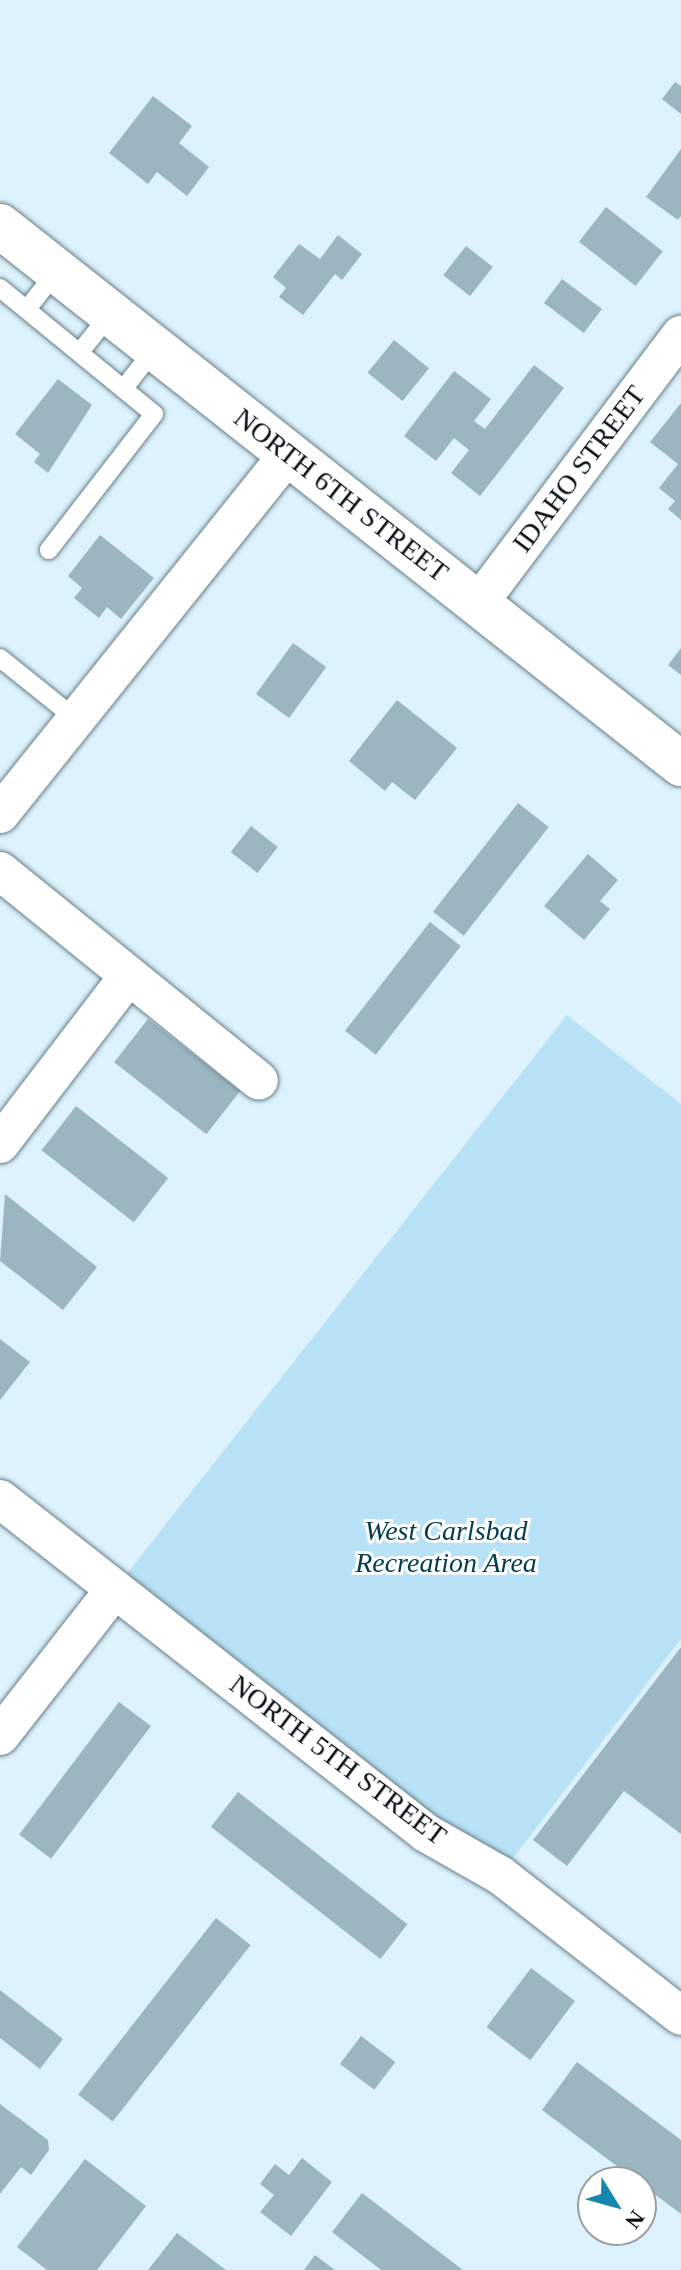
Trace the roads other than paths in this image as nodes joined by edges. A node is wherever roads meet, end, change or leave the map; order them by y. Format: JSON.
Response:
{"nodes":[{"id":1,"x":0,"y":226,"type":"edge"},
{"id":2,"x":57,"y":271,"type":"junction"},
{"id":3,"x":0,"y":288,"type":"edge"},
{"id":4,"x":27,"y":309,"type":"junction"},
{"id":5,"x":111,"y":313,"type":"junction"},
{"id":6,"x":681,"y":335,"type":"edge"},
{"id":7,"x":155,"y":348,"type":"junction"},
{"id":8,"x":80,"y":352,"type":"junction"},
{"id":9,"x":125,"y":387,"type":"junction"},
{"id":10,"x":289,"y":453,"type":"junction"},
{"id":11,"x":49,"y":550,"type":"dead end"},
{"id":12,"x":478,"y":604,"type":"junction"},
{"id":13,"x":0,"y":658,"type":"edge"},
{"id":14,"x":76,"y":719,"type":"junction"},
{"id":15,"x":681,"y":764,"type":"edge"},
{"id":16,"x":0,"y":814,"type":"edge"},
{"id":17,"x":0,"y":871,"type":"edge"},
{"id":18,"x":127,"y":978,"type":"junction"},
{"id":19,"x":259,"y":1081,"type":"dead end"},
{"id":20,"x":0,"y":1144,"type":"edge"},
{"id":21,"x":0,"y":1499,"type":"edge"},
{"id":22,"x":114,"y":1590,"type":"junction"},
{"id":23,"x":0,"y":1736,"type":"edge"},
{"id":24,"x":681,"y":2016,"type":"edge"}],
"edges":[{"from":1,"to":2,"type":"street","name":"NORTH 6TH STREET"},
{"from":2,"to":4,"type":"lane"},
{"from":2,"to":5,"type":"street","name":"NORTH 6TH STREET"},
{"from":3,"to":4,"type":"lane"},
{"from":4,"to":8,"type":"lane"},
{"from":5,"to":7,"type":"street","name":"NORTH 6TH STREET"},
{"from":5,"to":8,"type":"lane"},
{"from":6,"to":12,"type":"street","name":"IDAHO STREET"},
{"from":7,"to":9,"type":"lane"},
{"from":7,"to":10,"type":"street","name":"NORTH 6TH STREET"},
{"from":8,"to":9,"type":"lane"},
{"from":9,"to":11,"type":"lane"},
{"from":10,"to":12,"type":"street","name":"NORTH 6TH STREET"},
{"from":10,"to":14,"type":"street"},
{"from":12,"to":15,"type":"street","name":"NORTH 6TH STREET"},
{"from":13,"to":14,"type":"lane"},
{"from":14,"to":16,"type":"street"},
{"from":17,"to":18,"type":"street"},
{"from":18,"to":19,"type":"street"},
{"from":18,"to":20,"type":"street"},
{"from":21,"to":22,"type":"street","name":"NORTH 5TH STREET"},
{"from":22,"to":23,"type":"street"},
{"from":22,"to":24,"type":"street","name":"NORTH 5TH STREET"}]}
